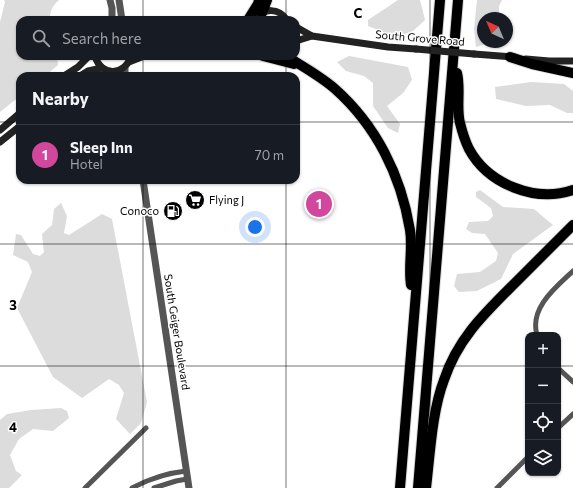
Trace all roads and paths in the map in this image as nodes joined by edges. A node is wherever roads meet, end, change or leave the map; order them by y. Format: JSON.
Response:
{"nodes":[{"id":1,"x":110,"y":0,"type":"edge"},
{"id":2,"x":119,"y":0,"type":"edge"},
{"id":3,"x":259,"y":0,"type":"edge"},
{"id":4,"x":268,"y":0,"type":"edge"},
{"id":5,"x":440,"y":0,"type":"edge"},
{"id":6,"x":458,"y":0,"type":"edge"},
{"id":7,"x":112,"y":16,"type":"edge"},
{"id":8,"x":121,"y":16,"type":"edge"},
{"id":9,"x":250,"y":16,"type":"edge"},
{"id":10,"x":259,"y":16,"type":"edge"},
{"id":11,"x":282,"y":16,"type":"edge"},
{"id":12,"x":300,"y":29,"type":"edge"},
{"id":13,"x":312,"y":36,"type":"junction"},
{"id":14,"x":300,"y":40,"type":"edge"},
{"id":15,"x":510,"y":57,"type":"junction"},
{"id":16,"x":85,"y":60,"type":"edge"},
{"id":17,"x":96,"y":60,"type":"edge"},
{"id":18,"x":282,"y":60,"type":"edge"},
{"id":19,"x":292,"y":60,"type":"edge"},
{"id":20,"x":453,"y":60,"type":"junction"},
{"id":21,"x":128,"y":61,"type":"edge"},
{"id":22,"x":549,"y":61,"type":"junction"},
{"id":23,"x":573,"y":61,"type":"edge"},
{"id":24,"x":573,"y":66,"type":"edge"},
{"id":25,"x":305,"y":68,"type":"junction"},
{"id":26,"x":105,"y":71,"type":"edge"},
{"id":27,"x":70,"y":72,"type":"edge"},
{"id":28,"x":85,"y":72,"type":"edge"},
{"id":29,"x":126,"y":72,"type":"edge"},
{"id":30,"x":573,"y":73,"type":"edge"},
{"id":31,"x":16,"y":116,"type":"edge"},
{"id":32,"x":16,"y":129,"type":"edge"},
{"id":33,"x":0,"y":130,"type":"edge"},
{"id":34,"x":0,"y":142,"type":"edge"},
{"id":35,"x":144,"y":184,"type":"edge"},
{"id":36,"x":573,"y":190,"type":"edge"},
{"id":37,"x":573,"y":225,"type":"edge"},
{"id":38,"x":573,"y":270,"type":"edge"},
{"id":39,"x":414,"y":308,"type":"junction"},
{"id":40,"x":536,"y":332,"type":"edge"},
{"id":41,"x":561,"y":371,"type":"edge"},
{"id":42,"x":573,"y":382,"type":"edge"},
{"id":43,"x":573,"y":414,"type":"edge"},
{"id":44,"x":561,"y":425,"type":"edge"},
{"id":45,"x":146,"y":428,"type":"dead end"},
{"id":46,"x":525,"y":460,"type":"edge"},
{"id":47,"x":186,"y":470,"type":"junction"},
{"id":48,"x":187,"y":479,"type":"junction"},
{"id":49,"x":85,"y":488,"type":"edge"},
{"id":50,"x":132,"y":488,"type":"edge"},
{"id":51,"x":154,"y":488,"type":"edge"},
{"id":52,"x":189,"y":488,"type":"edge"},
{"id":53,"x":400,"y":488,"type":"edge"},
{"id":54,"x":418,"y":488,"type":"edge"},
{"id":55,"x":426,"y":488,"type":"edge"},
{"id":56,"x":497,"y":488,"type":"edge"}],
"edges":[{"from":1,"to":7,"type":"street"},
{"from":2,"to":8,"type":"street"},
{"from":3,"to":9,"type":"highway"},
{"from":4,"to":10,"type":"highway"},
{"from":5,"to":39,"type":"highway"},
{"from":6,"to":20,"type":"highway"},
{"from":10,"to":11,"type":"main road"},
{"from":12,"to":13,"type":"main road","name":"South Grove Road"},
{"from":13,"to":14,"type":"main road","name":"South Grove Road"},
{"from":13,"to":15,"type":"main road","name":"South Grove Road","bridge":true},
{"from":15,"to":22,"type":"main road","name":"South Grove Road"},
{"from":15,"to":30,"type":"highway"},
{"from":16,"to":27,"type":"main road"},
{"from":17,"to":26,"type":"main road"},
{"from":18,"to":25,"type":"highway"},
{"from":19,"to":25,"type":"highway"},
{"from":20,"to":36,"type":"highway"},
{"from":20,"to":54,"type":"highway"},
{"from":21,"to":26,"type":"main road"},
{"from":21,"to":29,"type":"street"},
{"from":22,"to":23,"type":"main road","name":"South Grove Road"},
{"from":22,"to":24,"type":"main road","name":"South Grove Road"},
{"from":25,"to":39,"type":"highway"},
{"from":26,"to":28,"type":"main road"},
{"from":31,"to":33,"type":"main road"},
{"from":32,"to":34,"type":"main road"},
{"from":35,"to":47,"type":"street","name":"South Geiger Boulevard"},
{"from":37,"to":55,"type":"highway"},
{"from":38,"to":40,"type":"street"},
{"from":39,"to":53,"type":"highway"},
{"from":41,"to":42,"type":"street"},
{"from":43,"to":44,"type":"street"},
{"from":45,"to":49,"type":"street"},
{"from":46,"to":56,"type":"street"},
{"from":47,"to":48,"type":"street","name":"South Geiger Boulevard"},
{"from":47,"to":50,"type":"street"},
{"from":48,"to":51,"type":"street"},
{"from":48,"to":52,"type":"street","name":"South Geiger Boulevard"}]}
